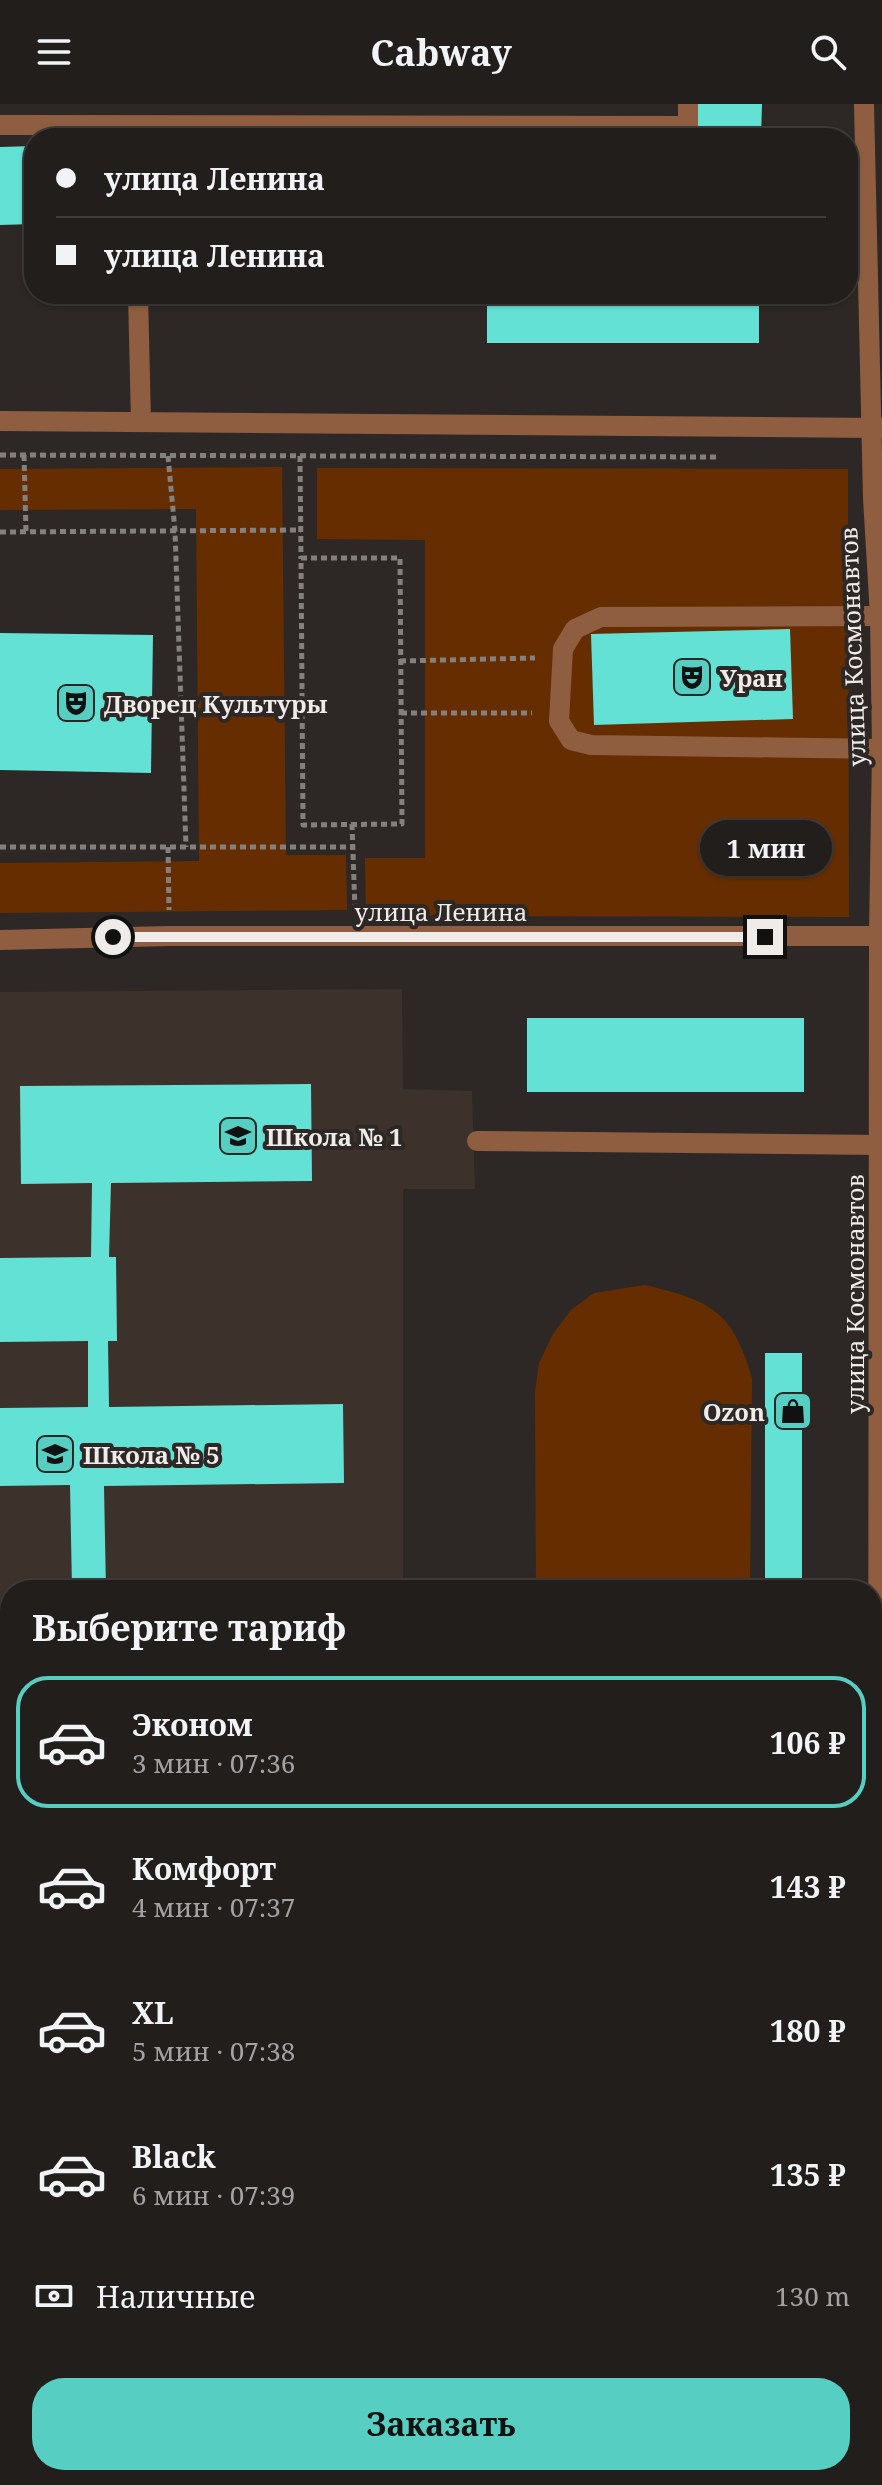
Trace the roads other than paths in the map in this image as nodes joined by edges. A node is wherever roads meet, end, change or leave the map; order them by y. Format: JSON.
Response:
{"nodes":[{"id":1,"x":688,"y":104,"type":"edge"},
{"id":2,"x":864,"y":104,"type":"edge"},
{"id":3,"x":0,"y":125,"type":"edge"},
{"id":4,"x":58,"y":128,"type":"edge"},
{"id":5,"x":688,"y":128,"type":"edge"},
{"id":6,"x":858,"y":191,"type":"edge"},
{"id":7,"x":858,"y":217,"type":"edge"},
{"id":8,"x":138,"y":304,"type":"edge"},
{"id":9,"x":0,"y":421,"type":"edge"},
{"id":10,"x":141,"y":422,"type":"junction"},
{"id":11,"x":877,"y":428,"type":"edge"},
{"id":12,"x":880,"y":616,"type":"edge"},
{"id":13,"x":882,"y":749,"type":"edge"},
{"id":14,"x":880,"y":936,"type":"edge"},
{"id":15,"x":0,"y":940,"type":"edge"},
{"id":16,"x":477,"y":1141,"type":"dead end"},
{"id":17,"x":880,"y":1145,"type":"junction"},
{"id":18,"x":877,"y":1580,"type":"edge"}],
"edges":[{"from":1,"to":5,"type":"street"},
{"from":2,"to":6,"type":"street","name":"улица Космонавтов"},
{"from":3,"to":4,"type":"street"},
{"from":7,"to":11,"type":"street","name":"улица Космонавтов"},
{"from":8,"to":10,"type":"street"},
{"from":9,"to":10,"type":"street"},
{"from":10,"to":11,"type":"street"},
{"from":11,"to":12,"type":"street","name":"улица Космонавтов"},
{"from":12,"to":13,"type":"street","name":"улица Космонавтов"},
{"from":12,"to":13,"type":"street"},
{"from":13,"to":14,"type":"street","name":"улица Космонавтов"},
{"from":14,"to":15,"type":"street","name":"улица Ленина"},
{"from":14,"to":17,"type":"street","name":"улица Космонавтов"},
{"from":16,"to":17,"type":"street"},
{"from":17,"to":18,"type":"street","name":"улица Космонавтов"}]}
